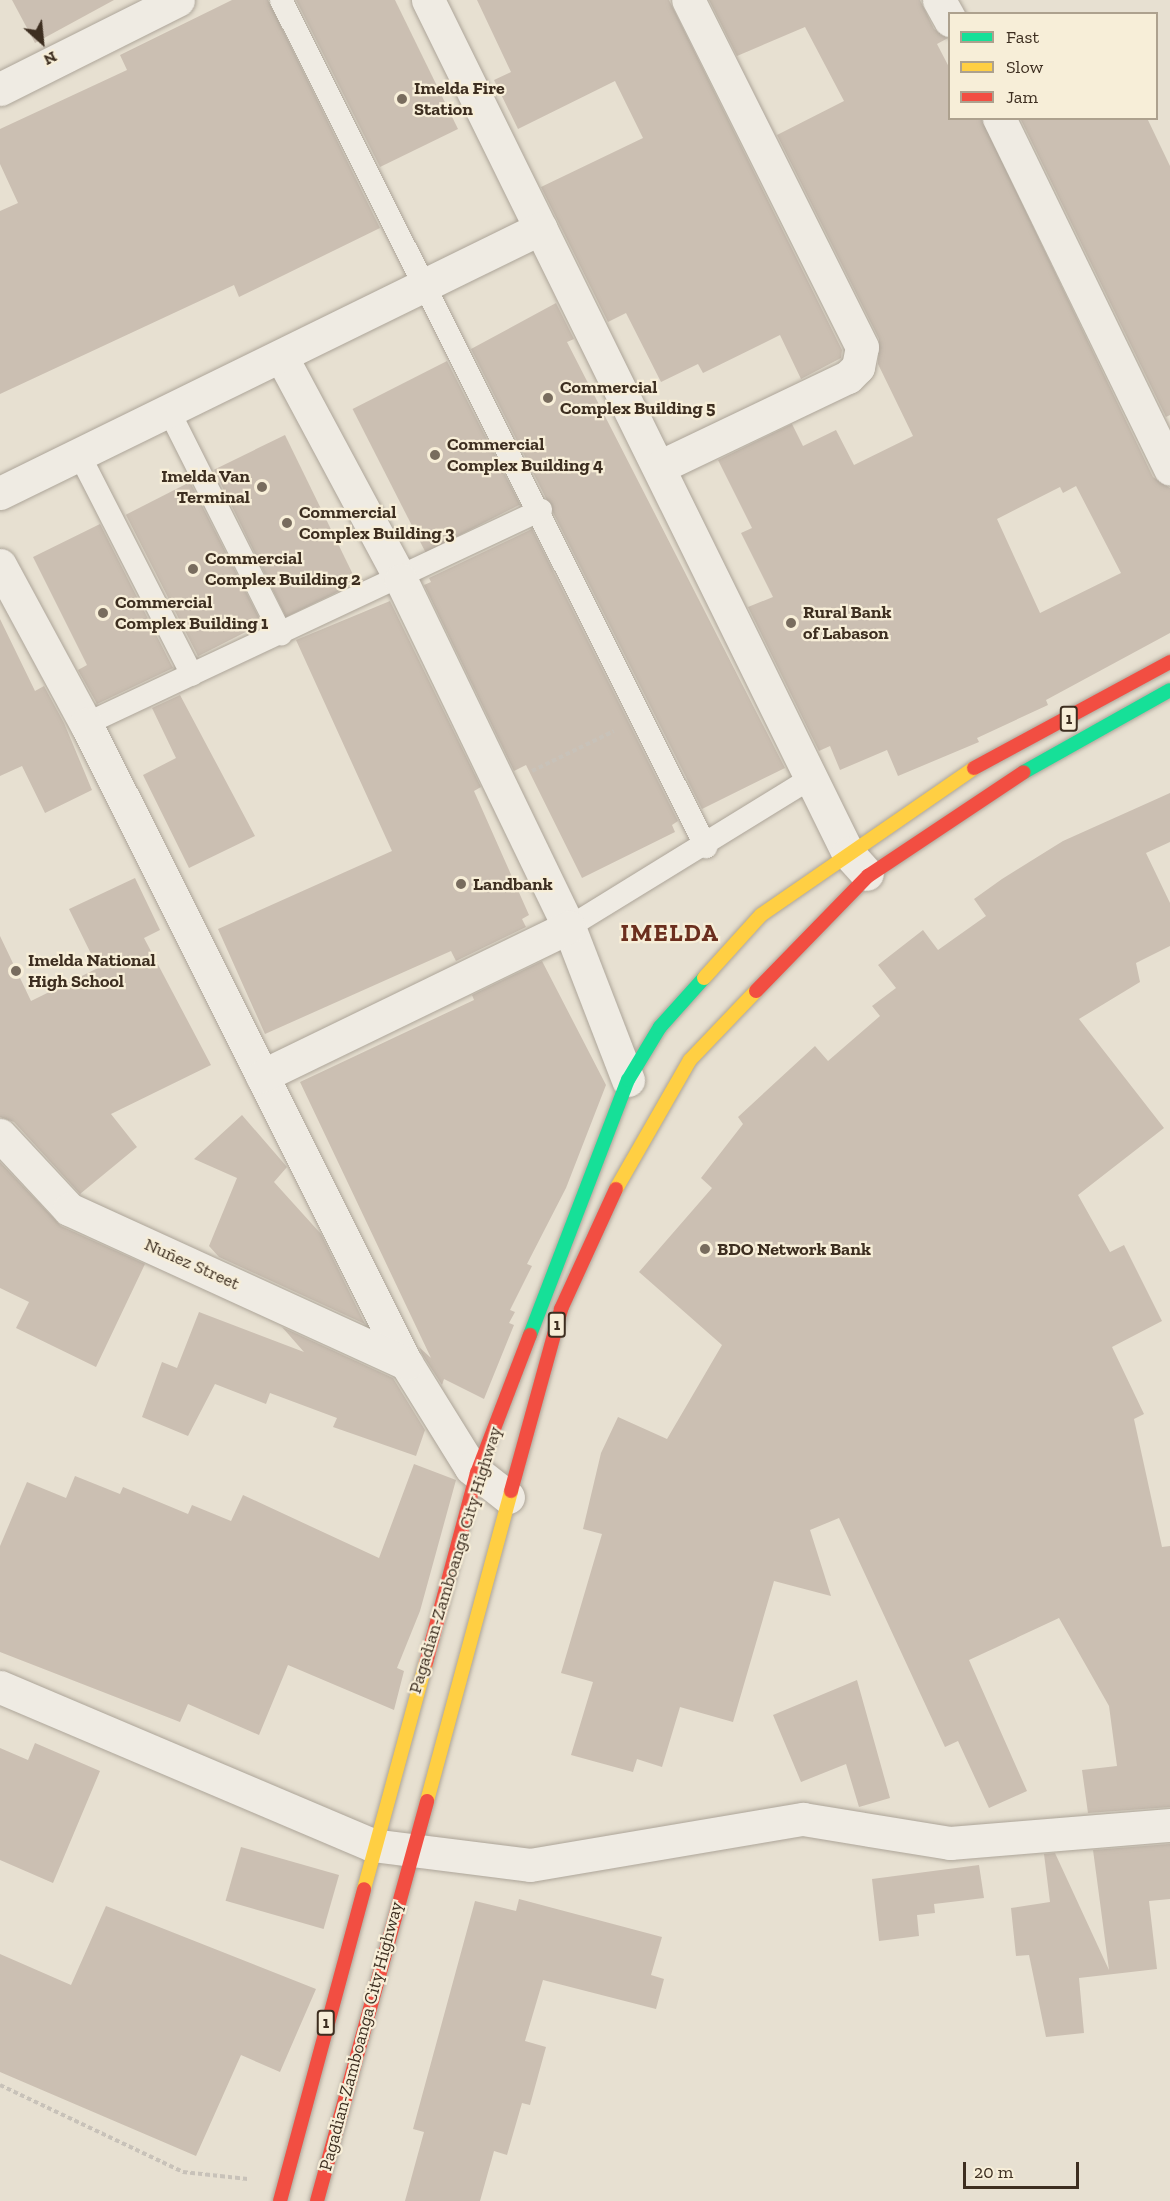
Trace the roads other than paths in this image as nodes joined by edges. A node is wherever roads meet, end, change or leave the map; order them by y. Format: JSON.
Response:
{"nodes":[{"id":1,"x":178,"y":0,"type":"edge"},
{"id":2,"x":281,"y":0,"type":"edge"},
{"id":3,"x":428,"y":0,"type":"edge"},
{"id":4,"x":688,"y":0,"type":"edge"},
{"id":5,"x":939,"y":0,"type":"edge"},
{"id":6,"x":948,"y":16,"type":"edge"},
{"id":7,"x":0,"y":89,"type":"edge"},
{"id":8,"x":1000,"y":120,"type":"edge"},
{"id":9,"x":541,"y":228,"type":"junction"},
{"id":10,"x":423,"y":288,"type":"junction"},
{"id":11,"x":281,"y":356,"type":"junction"},
{"id":12,"x":169,"y":411,"type":"junction"},
{"id":13,"x":79,"y":454,"type":"junction"},
{"id":14,"x":661,"y":466,"type":"junction"},
{"id":15,"x":1170,"y":469,"type":"edge"},
{"id":16,"x":0,"y":493,"type":"edge"},
{"id":17,"x":541,"y":510,"type":"junction"},
{"id":18,"x":0,"y":566,"type":"edge"},
{"id":19,"x":401,"y":580,"type":"junction"},
{"id":20,"x":281,"y":634,"type":"junction"},
{"id":21,"x":1170,"y":662,"type":"edge"},
{"id":22,"x":192,"y":675,"type":"junction"},
{"id":23,"x":1170,"y":690,"type":"edge"},
{"id":24,"x":86,"y":724,"type":"junction"},
{"id":25,"x":813,"y":777,"type":"junction"},
{"id":26,"x":706,"y":847,"type":"junction"},
{"id":27,"x":858,"y":864,"type":"junction"},
{"id":28,"x":569,"y":927,"type":"junction"},
{"id":29,"x":262,"y":1076,"type":"junction"},
{"id":30,"x":628,"y":1080,"type":"junction"},
{"id":31,"x":0,"y":1135,"type":"edge"},
{"id":32,"x":406,"y":1363,"type":"junction"},
{"id":33,"x":477,"y":1473,"type":"junction"},
{"id":34,"x":508,"y":1497,"type":"junction"},
{"id":35,"x":0,"y":1687,"type":"edge"},
{"id":36,"x":1170,"y":1825,"type":"edge"},
{"id":37,"x":372,"y":1845,"type":"junction"},
{"id":38,"x":411,"y":1850,"type":"junction"},
{"id":39,"x":280,"y":2201,"type":"edge"},
{"id":40,"x":317,"y":2201,"type":"edge"}],
"edges":[{"from":1,"to":7,"type":"street"},
{"from":2,"to":10,"type":"lane"},
{"from":3,"to":9,"type":"street"},
{"from":4,"to":14,"type":"street"},
{"from":5,"to":6,"type":"street"},
{"from":8,"to":15,"type":"street"},
{"from":9,"to":10,"type":"street"},
{"from":9,"to":14,"type":"street"},
{"from":10,"to":11,"type":"street"},
{"from":10,"to":17,"type":"lane"},
{"from":11,"to":12,"type":"street"},
{"from":11,"to":19,"type":"street"},
{"from":12,"to":13,"type":"street"},
{"from":12,"to":20,"type":"lane"},
{"from":13,"to":16,"type":"street"},
{"from":13,"to":22,"type":"lane"},
{"from":14,"to":25,"type":"street"},
{"from":17,"to":19,"type":"lane"},
{"from":17,"to":26,"type":"lane"},
{"from":18,"to":24,"type":"street"},
{"from":19,"to":20,"type":"lane"},
{"from":19,"to":28,"type":"street"},
{"from":20,"to":22,"type":"lane"},
{"from":21,"to":27,"type":"highway","name":"Pagadian-Zamboanga City Highway","number":"1"},
{"from":22,"to":24,"type":"lane"},
{"from":23,"to":27,"type":"highway","name":"Pagadian-Zamboanga City Highway","number":"1"},
{"from":24,"to":29,"type":"street"},
{"from":25,"to":26,"type":"lane"},
{"from":25,"to":27,"type":"street"},
{"from":26,"to":28,"type":"lane"},
{"from":27,"to":30,"type":"highway","name":"Pagadian-Zamboanga City Highway","number":"1"},
{"from":27,"to":34,"type":"highway","name":"Pagadian-Zamboanga City Highway","number":"1"},
{"from":28,"to":29,"type":"street"},
{"from":28,"to":30,"type":"street"},
{"from":29,"to":32,"type":"street"},
{"from":30,"to":33,"type":"highway","name":"Pagadian-Zamboanga City Highway","number":"1"},
{"from":31,"to":32,"type":"street","name":"Nuñez Street"},
{"from":32,"to":33,"type":"street"},
{"from":33,"to":34,"type":"street"},
{"from":33,"to":37,"type":"highway","name":"Pagadian-Zamboanga City Highway","number":"1"},
{"from":34,"to":38,"type":"highway","name":"Pagadian-Zamboanga City Highway","number":"1"},
{"from":35,"to":37,"type":"street"},
{"from":36,"to":38,"type":"street"},
{"from":37,"to":38,"type":"street"},
{"from":37,"to":39,"type":"highway","name":"Pagadian-Zamboanga City Highway","number":"1"},
{"from":38,"to":40,"type":"highway","name":"Pagadian-Zamboanga City Highway","number":"1"}]}
